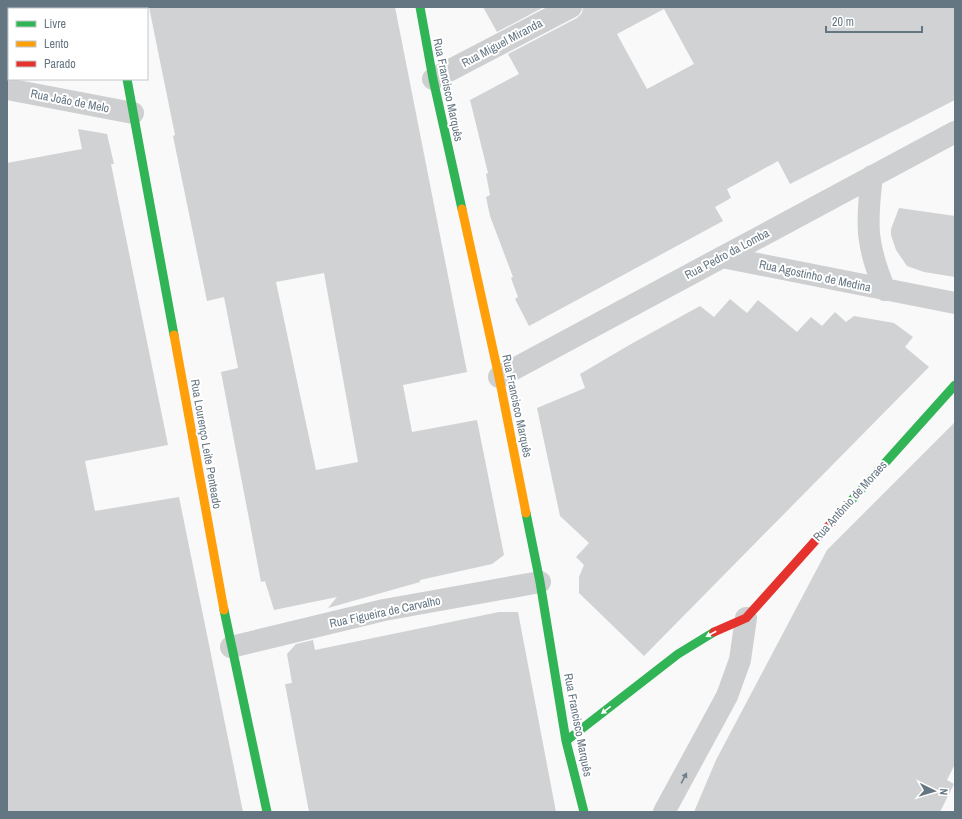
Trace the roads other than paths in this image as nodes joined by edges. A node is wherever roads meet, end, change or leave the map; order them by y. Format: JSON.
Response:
{"nodes":[{"id":1,"x":420,"y":7,"type":"edge"},
{"id":2,"x":571,"y":7,"type":"edge"},
{"id":3,"x":433,"y":79,"type":"junction"},
{"id":4,"x":127,"y":80,"type":"edge"},
{"id":5,"x":7,"y":88,"type":"edge"},
{"id":6,"x":133,"y":113,"type":"junction"},
{"id":7,"x":955,"y":132,"type":"edge"},
{"id":8,"x":872,"y":176,"type":"junction"},
{"id":9,"x":722,"y":256,"type":"junction"},
{"id":10,"x":885,"y":290,"type":"junction"},
{"id":11,"x":955,"y":303,"type":"edge"},
{"id":12,"x":499,"y":377,"type":"junction"},
{"id":13,"x":955,"y":385,"type":"edge"},
{"id":14,"x":540,"y":582,"type":"junction"},
{"id":15,"x":746,"y":618,"type":"junction"},
{"id":16,"x":231,"y":647,"type":"junction"},
{"id":17,"x":566,"y":741,"type":"junction"},
{"id":18,"x":267,"y":812,"type":"edge"},
{"id":19,"x":584,"y":812,"type":"edge"},
{"id":20,"x":664,"y":812,"type":"edge"}],
"edges":[{"from":1,"to":3,"type":"street","name":"Rua Francisco Marquês"},
{"from":2,"to":3,"type":"street","name":"Rua Miguel Miranda"},
{"from":3,"to":12,"type":"street","name":"Rua Francisco Marquês"},
{"from":4,"to":6,"type":"street","name":"Rua Lourenço Leite Penteado"},
{"from":5,"to":6,"type":"street","name":"Rua João de Melo"},
{"from":6,"to":16,"type":"street","name":"Rua Lourenço Leite Penteado"},
{"from":7,"to":8,"type":"street","name":"Rua Pedro da Lomba"},
{"from":8,"to":9,"type":"street","name":"Rua Pedro da Lomba"},
{"from":8,"to":10,"type":"street","name":"Rua Agostinho de Medina"},
{"from":9,"to":10,"type":"street","name":"Rua Agostinho de Medina"},
{"from":9,"to":12,"type":"street","name":"Rua Pedro da Lomba"},
{"from":10,"to":11,"type":"street","name":"Rua Agostinho de Medina"},
{"from":12,"to":14,"type":"street","name":"Rua Francisco Marquês"},
{"from":13,"to":15,"type":"street","name":"Rua Antônio de Moraes"},
{"from":14,"to":16,"type":"street","name":"Rua Figueira de Carvalho"},
{"from":14,"to":17,"type":"street","name":"Rua Francisco Marquês"},
{"from":15,"to":17,"type":"street","name":"Rua Antônio de Moraes","one_way":true},
{"from":20,"to":15,"type":"street","one_way":true},
{"from":16,"to":18,"type":"street","name":"Rua Lourenço Leite Penteado"},
{"from":17,"to":19,"type":"street","name":"Rua Francisco Marquês"}]}
